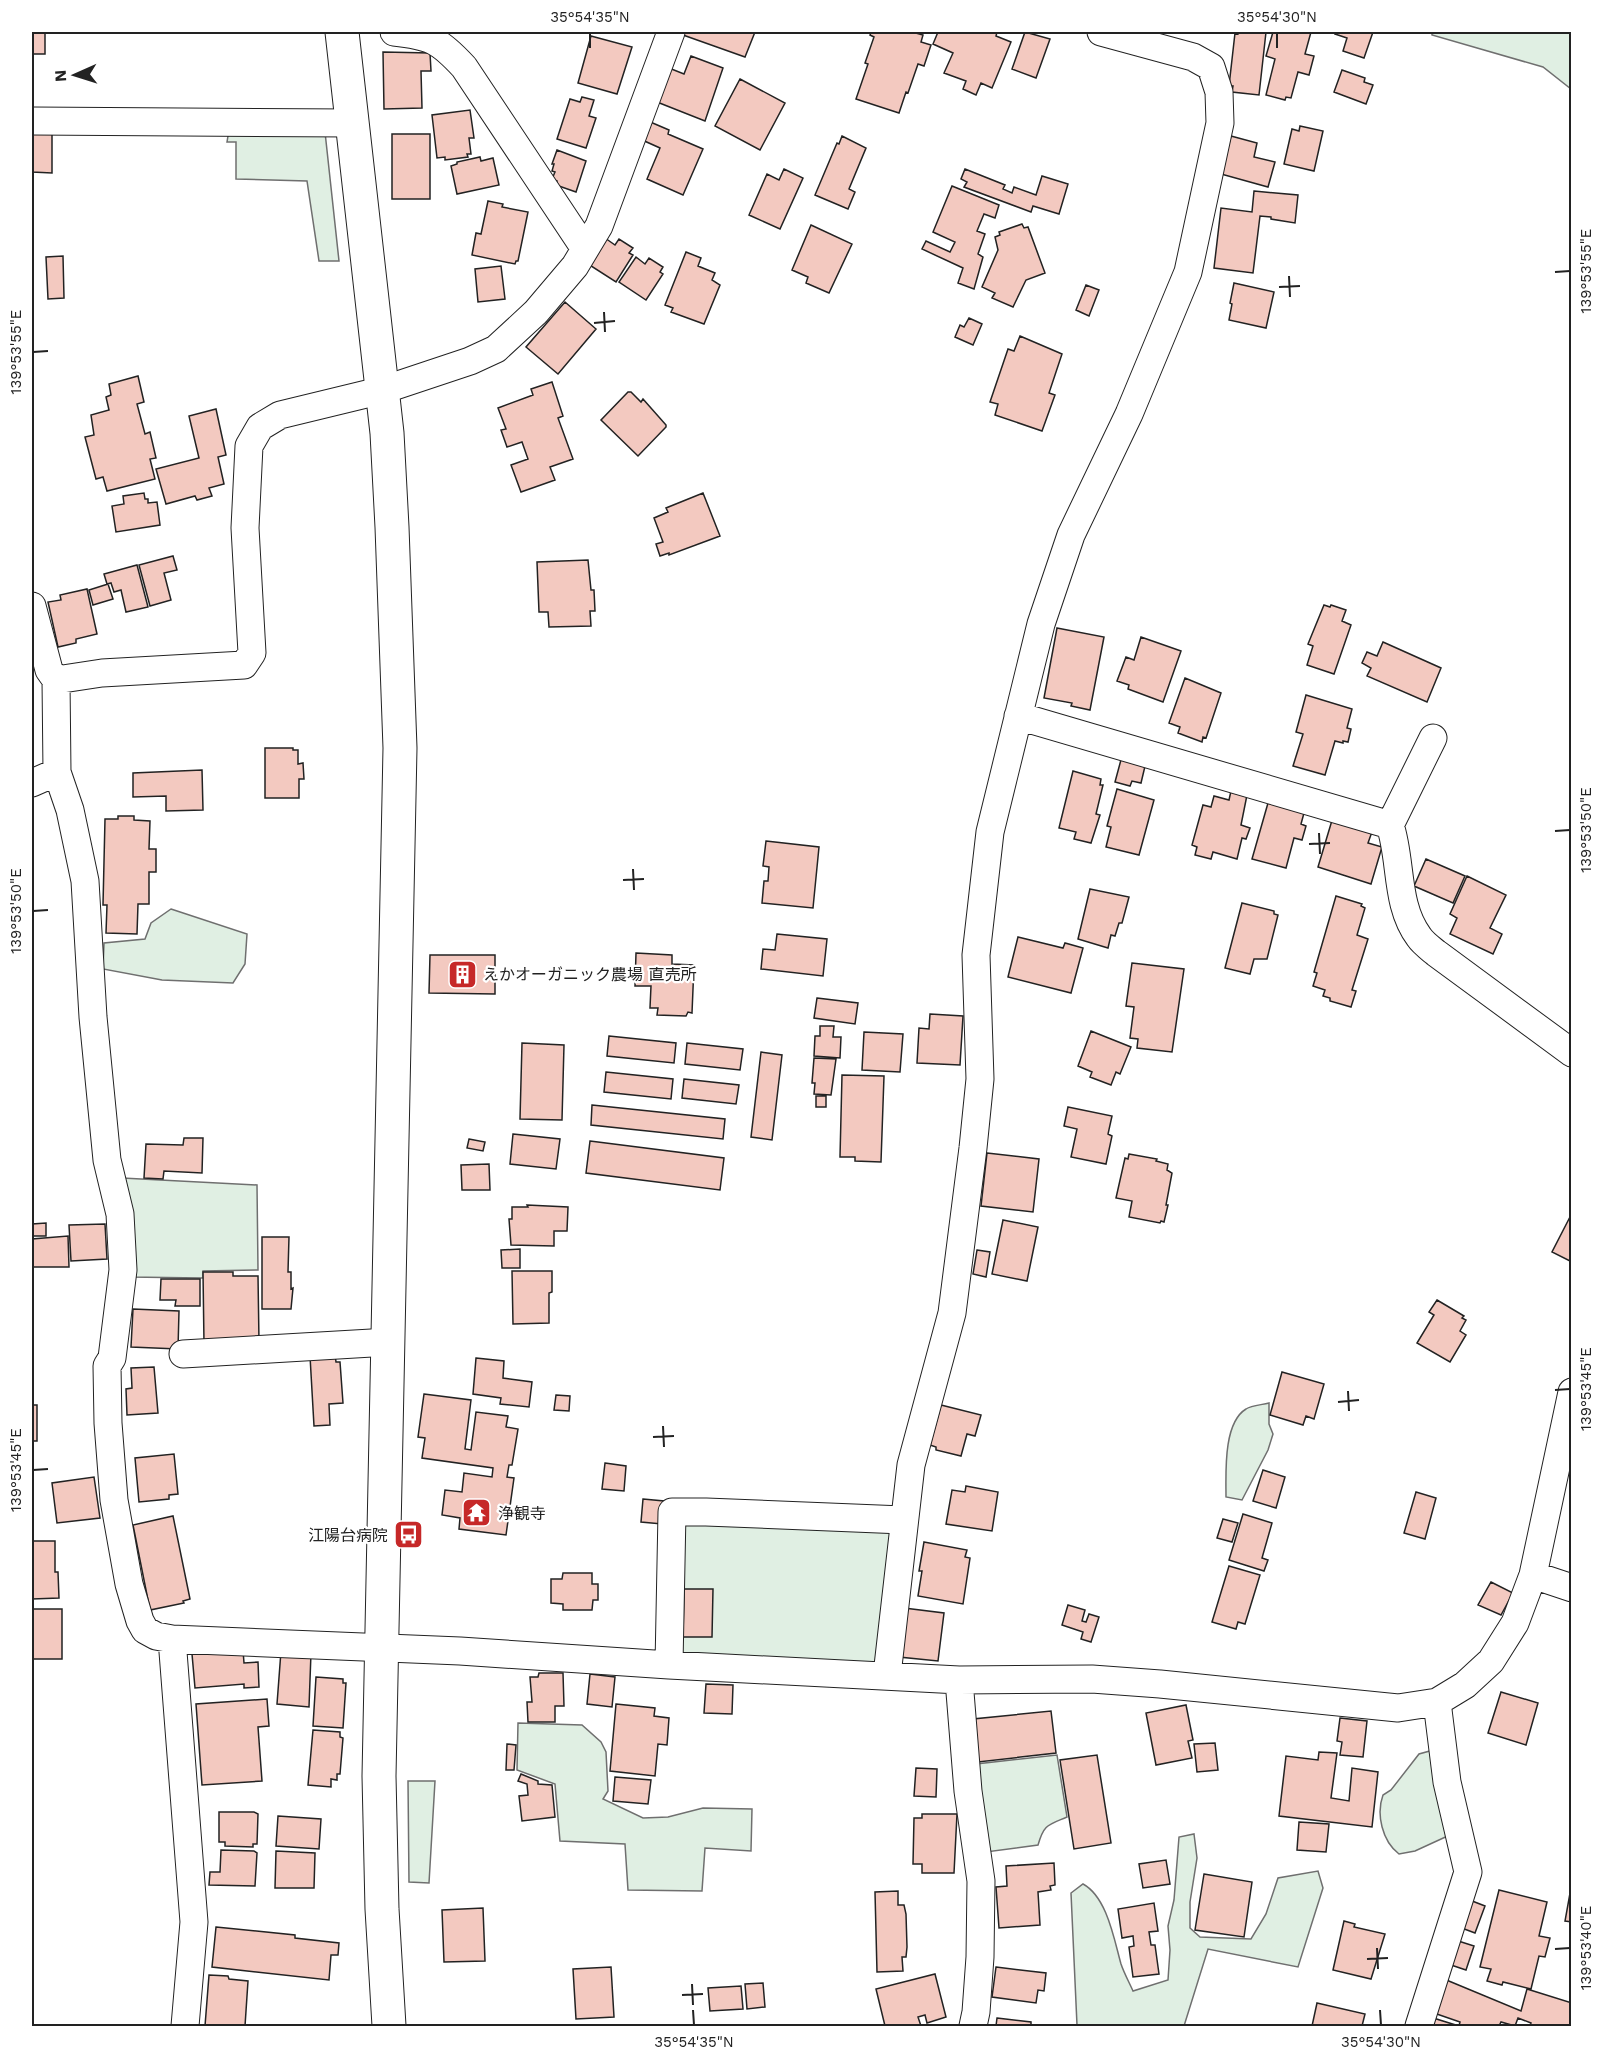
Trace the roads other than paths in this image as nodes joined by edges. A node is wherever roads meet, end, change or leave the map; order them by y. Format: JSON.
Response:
{"nodes":[{"id":1,"x":342,"y":32,"type":"edge"},
{"id":2,"x":394,"y":32,"type":"edge"},
{"id":3,"x":671,"y":32,"type":"edge"},
{"id":4,"x":1101,"y":32,"type":"edge"},
{"id":5,"x":32,"y":121,"type":"edge"},
{"id":6,"x":352,"y":123,"type":"junction"},
{"id":7,"x":585,"y":249,"type":"junction"},
{"id":8,"x":383,"y":390,"type":"junction"},
{"id":9,"x":32,"y":606,"type":"edge"},
{"id":10,"x":56,"y":680,"type":"junction"},
{"id":11,"x":1018,"y":716,"type":"junction"},
{"id":12,"x":1432,"y":738,"type":"dead end"},
{"id":13,"x":57,"y":772,"type":"junction"},
{"id":14,"x":32,"y":783,"type":"edge"},
{"id":15,"x":1390,"y":825,"type":"junction"},
{"id":16,"x":1572,"y":1053,"type":"edge"},
{"id":17,"x":389,"y":1342,"type":"junction"},
{"id":18,"x":183,"y":1354,"type":"dead end"},
{"id":19,"x":1572,"y":1392,"type":"edge"},
{"id":20,"x":903,"y":1520,"type":"junction"},
{"id":21,"x":1533,"y":1575,"type":"junction"},
{"id":22,"x":1572,"y":1588,"type":"edge"},
{"id":23,"x":172,"y":1639,"type":"junction"},
{"id":24,"x":382,"y":1647,"type":"junction"},
{"id":25,"x":669,"y":1665,"type":"junction"},
{"id":26,"x":887,"y":1675,"type":"junction"},
{"id":27,"x":959,"y":1680,"type":"junction"},
{"id":28,"x":1437,"y":1702,"type":"junction"},
{"id":29,"x":185,"y":2026,"type":"edge"},
{"id":30,"x":389,"y":2026,"type":"edge"},
{"id":31,"x":973,"y":2026,"type":"edge"},
{"id":32,"x":1419,"y":2026,"type":"edge"}],
"edges":[{"from":1,"to":6,"type":"street"},
{"from":2,"to":7,"type":"street"},
{"from":3,"to":7,"type":"street"},
{"from":4,"to":11,"type":"street"},
{"from":5,"to":6,"type":"street"},
{"from":6,"to":8,"type":"street"},
{"from":7,"to":8,"type":"street"},
{"from":8,"to":10,"type":"street"},
{"from":8,"to":17,"type":"street"},
{"from":9,"to":10,"type":"street"},
{"from":10,"to":13,"type":"street"},
{"from":11,"to":15,"type":"street"},
{"from":11,"to":20,"type":"street"},
{"from":12,"to":15,"type":"street"},
{"from":13,"to":14,"type":"street"},
{"from":13,"to":23,"type":"street"},
{"from":15,"to":16,"type":"street"},
{"from":17,"to":18,"type":"street"},
{"from":17,"to":24,"type":"street"},
{"from":19,"to":21,"type":"street"},
{"from":20,"to":25,"type":"street"},
{"from":20,"to":26,"type":"street"},
{"from":21,"to":22,"type":"street"},
{"from":21,"to":28,"type":"street"},
{"from":23,"to":24,"type":"street"},
{"from":23,"to":29,"type":"street"},
{"from":24,"to":25,"type":"street"},
{"from":24,"to":30,"type":"street"},
{"from":25,"to":26,"type":"street"},
{"from":26,"to":27,"type":"street"},
{"from":27,"to":28,"type":"street"},
{"from":27,"to":31,"type":"street"},
{"from":28,"to":32,"type":"street"}]}
